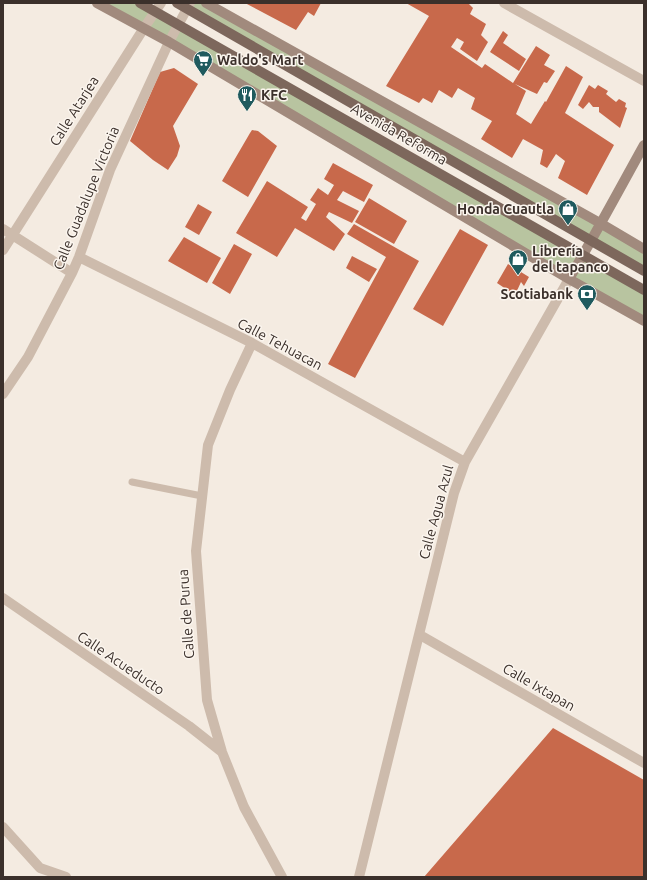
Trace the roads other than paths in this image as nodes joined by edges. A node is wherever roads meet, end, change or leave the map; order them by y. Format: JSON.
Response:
{"nodes":[{"id":1,"x":97,"y":3,"type":"edge"},
{"id":2,"x":140,"y":3,"type":"edge"},
{"id":3,"x":177,"y":3,"type":"edge"},
{"id":4,"x":206,"y":3,"type":"edge"},
{"id":5,"x":504,"y":3,"type":"edge"},
{"id":6,"x":188,"y":6,"type":"edge"},
{"id":7,"x":159,"y":7,"type":"edge"},
{"id":8,"x":178,"y":25,"type":"junction"},
{"id":9,"x":144,"y":28,"type":"junction"},
{"id":10,"x":169,"y":42,"type":"junction"},
{"id":11,"x":644,"y":81,"type":"edge"},
{"id":12,"x":644,"y":145,"type":"edge"},
{"id":13,"x":600,"y":223,"type":"junction"},
{"id":14,"x":3,"y":229,"type":"edge"},
{"id":15,"x":12,"y":234,"type":"junction"},
{"id":16,"x":591,"y":241,"type":"junction"},
{"id":17,"x":3,"y":250,"type":"edge"},
{"id":18,"x":644,"y":250,"type":"edge"},
{"id":19,"x":583,"y":255,"type":"junction"},
{"id":20,"x":80,"y":257,"type":"junction"},
{"id":21,"x":644,"y":271,"type":"edge"},
{"id":22,"x":72,"y":273,"type":"junction"},
{"id":23,"x":569,"y":279,"type":"junction"},
{"id":24,"x":644,"y":290,"type":"edge"},
{"id":25,"x":644,"y":321,"type":"edge"},
{"id":26,"x":252,"y":343,"type":"junction"},
{"id":27,"x":3,"y":394,"type":"edge"},
{"id":28,"x":465,"y":462,"type":"junction"},
{"id":29,"x":132,"y":482,"type":"dead end"},
{"id":30,"x":202,"y":496,"type":"junction"},
{"id":31,"x":3,"y":598,"type":"edge"},
{"id":32,"x":420,"y":635,"type":"junction"},
{"id":33,"x":222,"y":752,"type":"junction"},
{"id":34,"x":644,"y":763,"type":"edge"},
{"id":35,"x":3,"y":827,"type":"edge"},
{"id":36,"x":66,"y":877,"type":"edge"},
{"id":37,"x":282,"y":877,"type":"edge"},
{"id":38,"x":359,"y":877,"type":"edge"}],
"edges":[{"from":1,"to":9,"type":"street"},
{"from":2,"to":7,"type":"main road","name":"Avenida Reforma"},
{"from":3,"to":6,"type":"main road","name":"Avenida Reforma"},
{"from":4,"to":13,"type":"street"},
{"from":5,"to":11,"type":"street"},
{"from":6,"to":8,"type":"street","name":"Calle Guadalupe Victoria"},
{"from":6,"to":16,"type":"main road","name":"Avenida Reforma"},
{"from":7,"to":8,"type":"main road","name":"Avenida Reforma"},
{"from":7,"to":9,"type":"street","name":"Calle Atarjea"},
{"from":8,"to":10,"type":"street","name":"Calle Guadalupe Victoria"},
{"from":8,"to":19,"type":"main road","name":"Avenida Reforma"},
{"from":9,"to":10,"type":"street"},
{"from":9,"to":15,"type":"street","name":"Calle Atarjea"},
{"from":10,"to":20,"type":"street","name":"Calle Guadalupe Victoria"},
{"from":10,"to":23,"type":"street"},
{"from":12,"to":13,"type":"street","name":"Calle Agua Azul"},
{"from":13,"to":16,"type":"street","name":"Calle Agua Azul"},
{"from":13,"to":18,"type":"street"},
{"from":14,"to":15,"type":"street"},
{"from":15,"to":17,"type":"street","name":"Calle Atarjea"},
{"from":15,"to":22,"type":"street"},
{"from":16,"to":19,"type":"street","name":"Calle Agua Azul"},
{"from":16,"to":21,"type":"main road","name":"Avenida Reforma"},
{"from":19,"to":23,"type":"street","name":"Calle Agua Azul"},
{"from":19,"to":24,"type":"main road","name":"Avenida Reforma"},
{"from":20,"to":22,"type":"street","name":"Calle Guadalupe Victoria"},
{"from":20,"to":26,"type":"street","name":"Calle Tehuacan"},
{"from":22,"to":27,"type":"street","name":"Calle Guadalupe Victoria"},
{"from":23,"to":25,"type":"street"},
{"from":23,"to":28,"type":"street","name":"Calle Agua Azul"},
{"from":26,"to":28,"type":"street","name":"Calle Tehuacan"},
{"from":26,"to":30,"type":"street","name":"Calle de Purua"},
{"from":28,"to":32,"type":"street","name":"Calle Agua Azul"},
{"from":29,"to":30,"type":"lane"},
{"from":30,"to":33,"type":"street","name":"Calle de Purua"},
{"from":31,"to":33,"type":"street","name":"Calle Acueducto"},
{"from":32,"to":34,"type":"street","name":"Calle Ixtapan"},
{"from":32,"to":38,"type":"street","name":"Calle Agua Azul"},
{"from":33,"to":37,"type":"street","name":"Calle de Purua"},
{"from":35,"to":36,"type":"street"}]}
